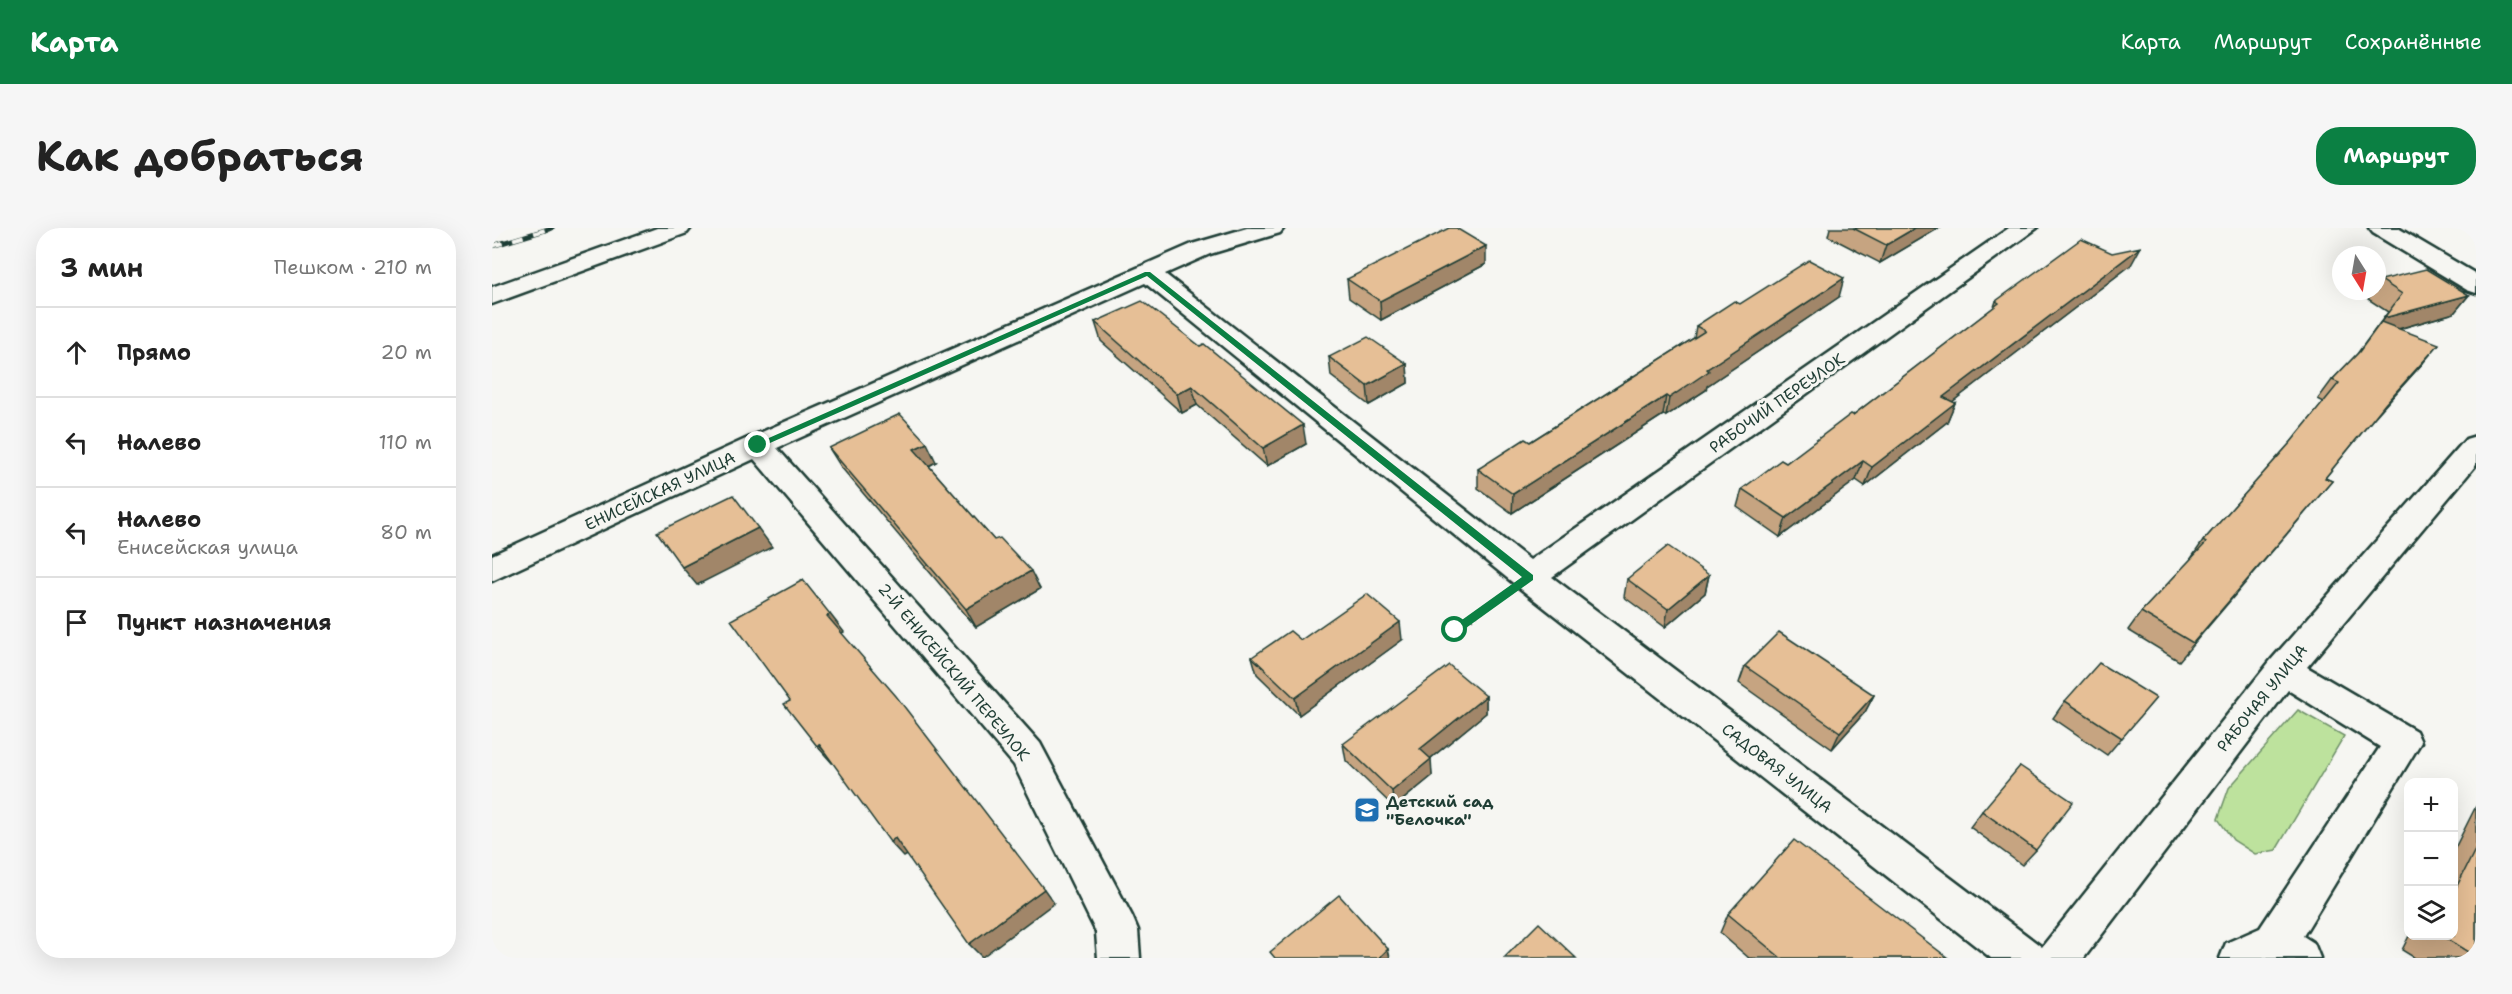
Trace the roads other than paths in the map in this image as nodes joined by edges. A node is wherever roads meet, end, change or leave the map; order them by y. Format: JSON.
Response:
{"nodes":[{"id":1,"x":679,"y":228,"type":"edge"},
{"id":2,"x":1245,"y":228,"type":"edge"},
{"id":3,"x":1272,"y":228,"type":"edge"},
{"id":4,"x":2025,"y":228,"type":"edge"},
{"id":5,"x":2381,"y":228,"type":"edge"},
{"id":6,"x":1224,"y":241,"type":"junction"},
{"id":7,"x":1148,"y":273,"type":"junction"},
{"id":8,"x":2476,"y":285,"type":"edge"},
{"id":9,"x":492,"y":296,"type":"edge"},
{"id":10,"x":758,"y":445,"type":"junction"},
{"id":11,"x":2476,"y":446,"type":"edge"},
{"id":12,"x":492,"y":569,"type":"edge"},
{"id":13,"x":1529,"y":578,"type":"junction"},
{"id":14,"x":2283,"y":670,"type":"junction"},
{"id":15,"x":2272,"y":953,"type":"edge"},
{"id":16,"x":1119,"y":958,"type":"edge"},
{"id":17,"x":2025,"y":958,"type":"edge"},
{"id":18,"x":2058,"y":958,"type":"edge"}],
"edges":[{"from":1,"to":9,"type":"street"},
{"from":2,"to":6,"type":"street"},
{"from":3,"to":6,"type":"street"},
{"from":4,"to":13,"type":"street","name":"РАБОЧИЙ ПЕРЕУЛОК"},
{"from":5,"to":8,"type":"street"},
{"from":6,"to":7,"type":"street","name":"ЕНИСЕЙСКАЯ УЛИЦА"},
{"from":7,"to":10,"type":"street","name":"ЕНИСЕЙСКАЯ УЛИЦА"},
{"from":7,"to":13,"type":"street"},
{"from":10,"to":12,"type":"street","name":"ЕНИСЕЙСКАЯ УЛИЦА"},
{"from":10,"to":16,"type":"street","name":"2-Й ЕНИСЕЙСКИЙ ПЕРЕУЛОК"},
{"from":11,"to":14,"type":"street","name":"РАБОЧАЯ УЛИЦА"},
{"from":13,"to":17,"type":"street","name":"САДОВАЯ УЛИЦА"},
{"from":14,"to":15,"type":"street"},
{"from":14,"to":18,"type":"street","name":"РАБОЧАЯ УЛИЦА"}]}
